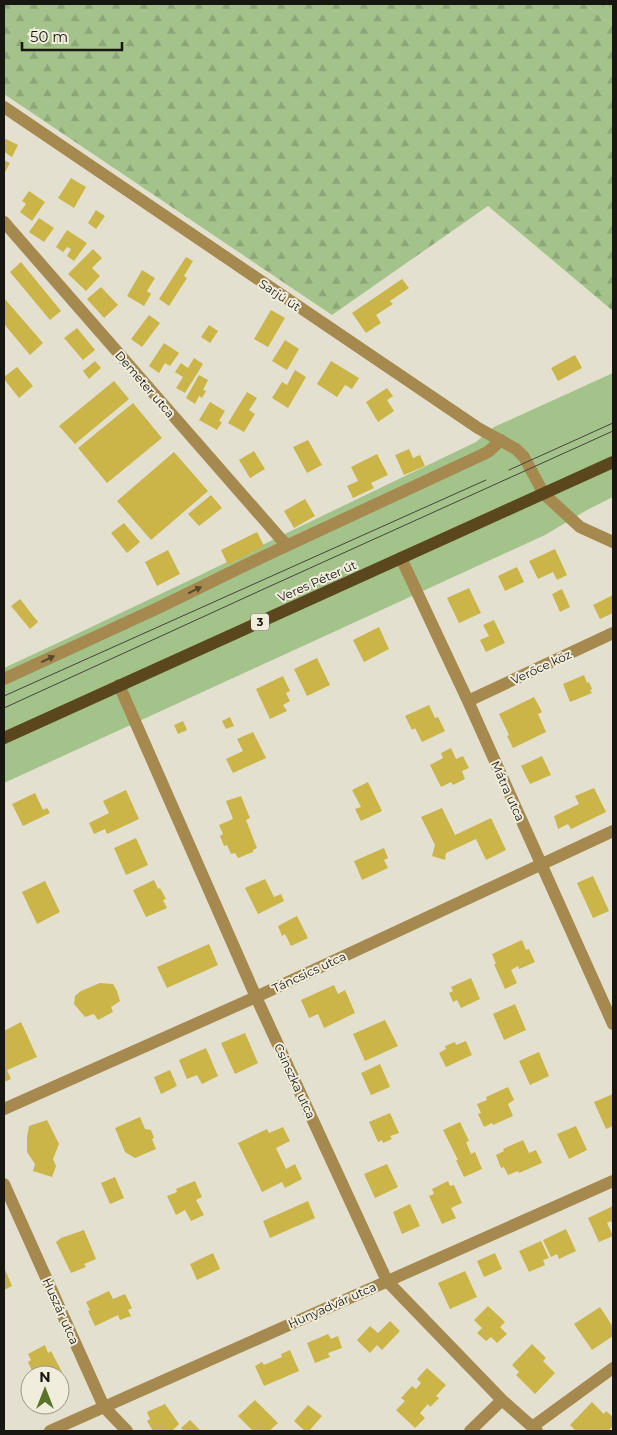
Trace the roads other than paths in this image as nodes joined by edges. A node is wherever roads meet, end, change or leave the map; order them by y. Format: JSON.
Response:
{"nodes":[{"id":1,"x":4,"y":107,"type":"edge"},
{"id":2,"x":4,"y":222,"type":"edge"},
{"id":3,"x":501,"y":440,"type":"junction"},
{"id":4,"x":613,"y":462,"type":"edge"},
{"id":5,"x":544,"y":494,"type":"junction"},
{"id":6,"x":613,"y":542,"type":"edge"},
{"id":7,"x":287,"y":546,"type":"junction"},
{"id":8,"x":401,"y":558,"type":"junction"},
{"id":9,"x":613,"y":633,"type":"edge"},
{"id":10,"x":4,"y":679,"type":"edge"},
{"id":11,"x":119,"y":686,"type":"junction"},
{"id":12,"x":468,"y":701,"type":"junction"},
{"id":13,"x":4,"y":738,"type":"edge"},
{"id":14,"x":613,"y":831,"type":"edge"},
{"id":15,"x":541,"y":864,"type":"junction"},
{"id":16,"x":256,"y":997,"type":"junction"},
{"id":17,"x":613,"y":1024,"type":"edge"},
{"id":18,"x":4,"y":1109,"type":"edge"},
{"id":19,"x":613,"y":1181,"type":"edge"},
{"id":20,"x":4,"y":1184,"type":"edge"},
{"id":21,"x":387,"y":1281,"type":"junction"},
{"id":22,"x":613,"y":1368,"type":"edge"},
{"id":23,"x":502,"y":1400,"type":"junction"},
{"id":24,"x":104,"y":1407,"type":"junction"},
{"id":25,"x":535,"y":1429,"type":"edge"},
{"id":26,"x":50,"y":1431,"type":"edge"},
{"id":27,"x":127,"y":1431,"type":"edge"},
{"id":28,"x":470,"y":1431,"type":"edge"}],
"edges":[{"from":1,"to":3,"type":"street","name":"Sarjú út"},
{"from":2,"to":7,"type":"street","name":"Demeter utca"},
{"from":3,"to":5,"type":"street","name":"Sarjú út"},
{"from":3,"to":7,"type":"street"},
{"from":4,"to":5,"type":"main road","name":"Veres Péter út","number":"3"},
{"from":5,"to":6,"type":"street","name":"Sarjú út"},
{"from":5,"to":8,"type":"main road","name":"Veres Péter út","number":"3"},
{"from":10,"to":7,"type":"street","one_way":true},
{"from":8,"to":11,"type":"main road","name":"Veres Péter út","number":"3"},
{"from":8,"to":12,"type":"street","name":"Mátra utca"},
{"from":9,"to":12,"type":"street","name":"Verőce köz"},
{"from":11,"to":13,"type":"main road","name":"Veres Péter út","number":"3"},
{"from":11,"to":16,"type":"street","name":"Csinszka utca"},
{"from":12,"to":15,"type":"street","name":"Mátra utca"},
{"from":14,"to":15,"type":"street","name":"Táncsics utca"},
{"from":15,"to":16,"type":"street","name":"Táncsics utca"},
{"from":15,"to":17,"type":"street","name":"Mátra utca"},
{"from":16,"to":18,"type":"street","name":"Táncsics utca"},
{"from":16,"to":21,"type":"street","name":"Csinszka utca"},
{"from":19,"to":21,"type":"street","name":"Hunyadvár utca"},
{"from":20,"to":24,"type":"street","name":"Huszár utca"},
{"from":21,"to":23,"type":"street","name":"Csinszka utca"},
{"from":21,"to":24,"type":"street","name":"Hunyadvár utca"},
{"from":22,"to":25,"type":"street"},
{"from":23,"to":25,"type":"street","name":"Csinszka utca"},
{"from":23,"to":28,"type":"street"},
{"from":24,"to":26,"type":"street","name":"Hunyadvár utca"},
{"from":24,"to":27,"type":"street","name":"Huszár utca"}]}
